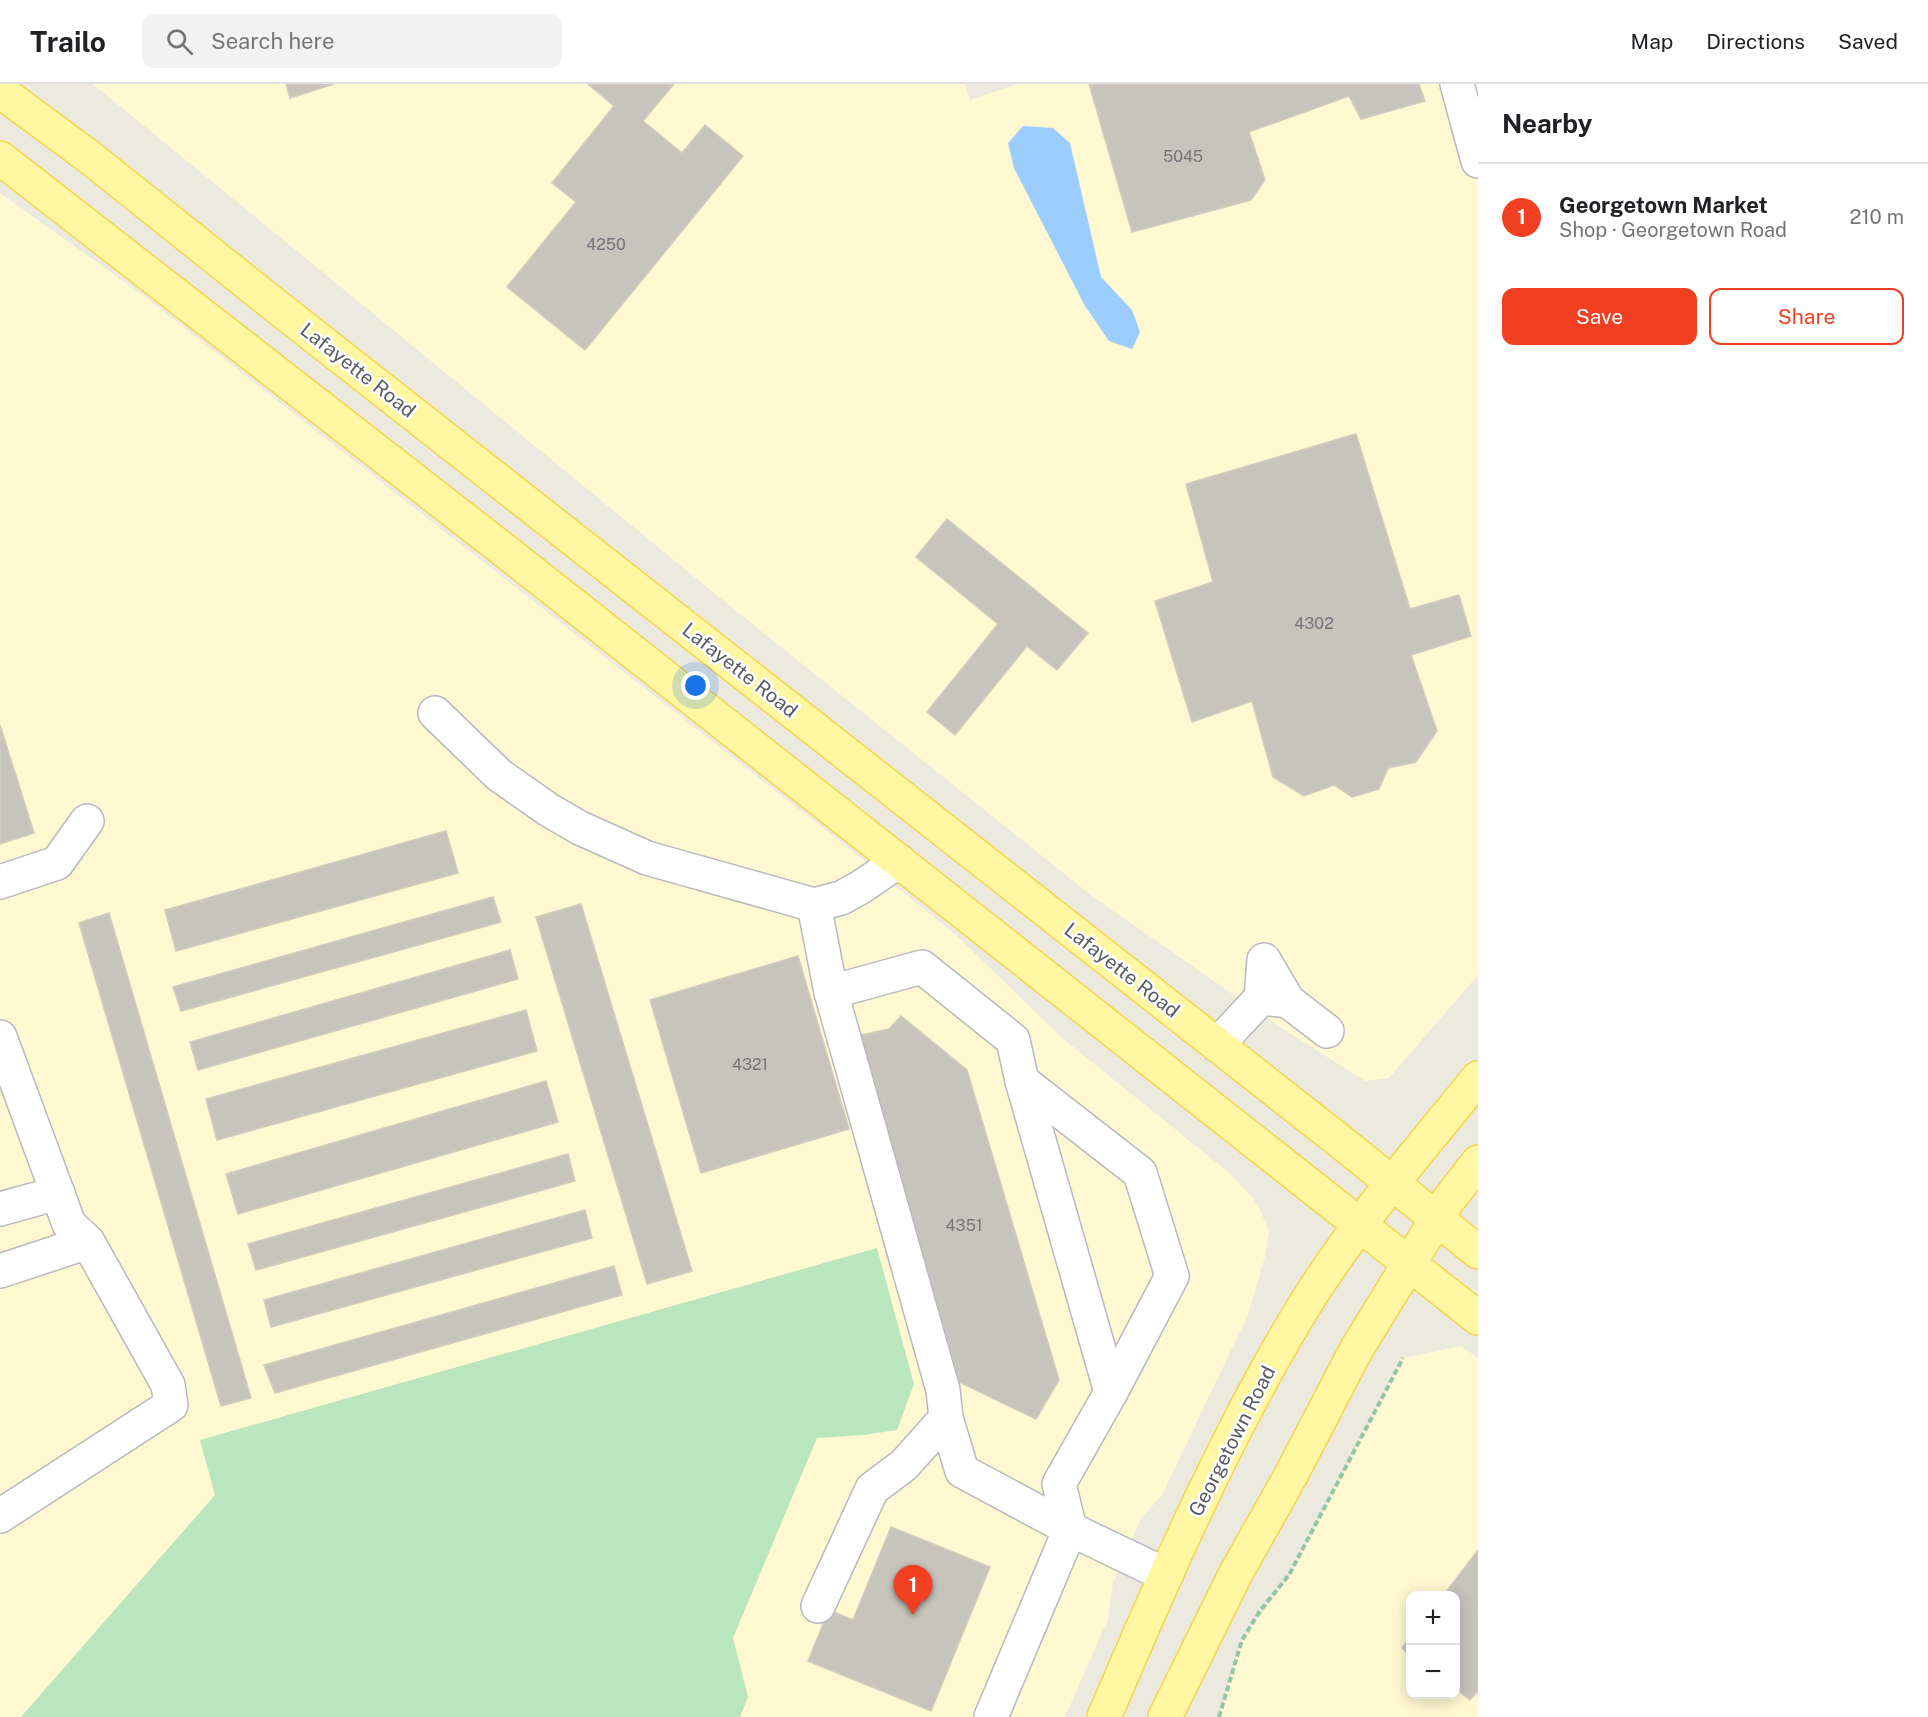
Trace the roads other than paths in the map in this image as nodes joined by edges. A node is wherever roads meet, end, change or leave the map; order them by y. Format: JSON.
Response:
{"nodes":[{"id":1,"x":1457,"y":84,"type":"edge"},
{"id":2,"x":0,"y":92,"type":"edge"},
{"id":3,"x":0,"y":158,"type":"edge"},
{"id":4,"x":1478,"y":161,"type":"edge"},
{"id":5,"x":435,"y":713,"type":"dead end"},
{"id":6,"x":87,"y":821,"type":"dead end"},
{"id":7,"x":899,"y":861,"type":"junction"},
{"id":8,"x":0,"y":882,"type":"edge"},
{"id":9,"x":814,"y":905,"type":"junction"},
{"id":10,"x":831,"y":992,"type":"junction"},
{"id":11,"x":1327,"y":1031,"type":"dead end"},
{"id":12,"x":0,"y":1037,"type":"edge"},
{"id":13,"x":1217,"y":1045,"type":"junction"},
{"id":14,"x":1478,"y":1078,"type":"edge"},
{"id":15,"x":1022,"y":1081,"type":"junction"},
{"id":16,"x":1478,"y":1162,"type":"edge"},
{"id":17,"x":1392,"y":1183,"type":"junction"},
{"id":18,"x":58,"y":1193,"type":"junction"},
{"id":19,"x":0,"y":1209,"type":"edge"},
{"id":20,"x":1437,"y":1218,"type":"junction"},
{"id":21,"x":1358,"y":1224,"type":"junction"},
{"id":22,"x":88,"y":1242,"type":"junction"},
{"id":23,"x":1478,"y":1252,"type":"edge"},
{"id":24,"x":1409,"y":1264,"type":"junction"},
{"id":25,"x":0,"y":1271,"type":"edge"},
{"id":26,"x":1478,"y":1318,"type":"edge"},
{"id":27,"x":1111,"y":1392,"type":"junction"},
{"id":28,"x":945,"y":1418,"type":"junction"},
{"id":29,"x":904,"y":1465,"type":"junction"},
{"id":30,"x":962,"y":1471,"type":"junction"},
{"id":31,"x":0,"y":1516,"type":"edge"},
{"id":32,"x":1071,"y":1528,"type":"junction"},
{"id":33,"x":1166,"y":1575,"type":"junction"},
{"id":34,"x":818,"y":1606,"type":"dead end"},
{"id":35,"x":991,"y":1717,"type":"edge"},
{"id":36,"x":1104,"y":1717,"type":"edge"},
{"id":37,"x":1165,"y":1717,"type":"edge"}],
"edges":[{"from":1,"to":4,"type":"lane"},
{"from":2,"to":13,"type":"main road","name":"Lafayette Road"},
{"from":3,"to":7,"type":"main road"},
{"from":5,"to":9,"type":"lane"},
{"from":6,"to":8,"type":"lane"},
{"from":7,"to":9,"type":"lane"},
{"from":7,"to":21,"type":"main road"},
{"from":9,"to":10,"type":"lane"},
{"from":10,"to":15,"type":"lane"},
{"from":10,"to":28,"type":"lane"},
{"from":11,"to":13,"type":"lane"},
{"from":12,"to":18,"type":"lane"},
{"from":13,"to":17,"type":"main road","name":"Lafayette Road"},
{"from":14,"to":17,"type":"main road","name":"Georgetown Road"},
{"from":15,"to":27,"type":"lane"},
{"from":15,"to":27,"type":"lane"},
{"from":16,"to":20,"type":"main road"},
{"from":17,"to":20,"type":"main road","name":"Lafayette Road"},
{"from":17,"to":21,"type":"main road","name":"Georgetown Road"},
{"from":18,"to":19,"type":"lane"},
{"from":18,"to":22,"type":"lane"},
{"from":20,"to":23,"type":"main road","name":"Lafayette Road"},
{"from":20,"to":24,"type":"main road"},
{"from":21,"to":24,"type":"main road"},
{"from":21,"to":33,"type":"main road","name":"Georgetown Road"},
{"from":22,"to":25,"type":"lane"},
{"from":22,"to":31,"type":"lane"},
{"from":24,"to":26,"type":"main road"},
{"from":24,"to":37,"type":"main road"},
{"from":27,"to":32,"type":"lane"},
{"from":28,"to":29,"type":"lane"},
{"from":28,"to":30,"type":"lane"},
{"from":29,"to":30,"type":"lane"},
{"from":29,"to":34,"type":"lane"},
{"from":30,"to":32,"type":"lane"},
{"from":32,"to":33,"type":"lane"},
{"from":32,"to":35,"type":"lane"},
{"from":33,"to":36,"type":"main road","name":"Georgetown Road"}]}
